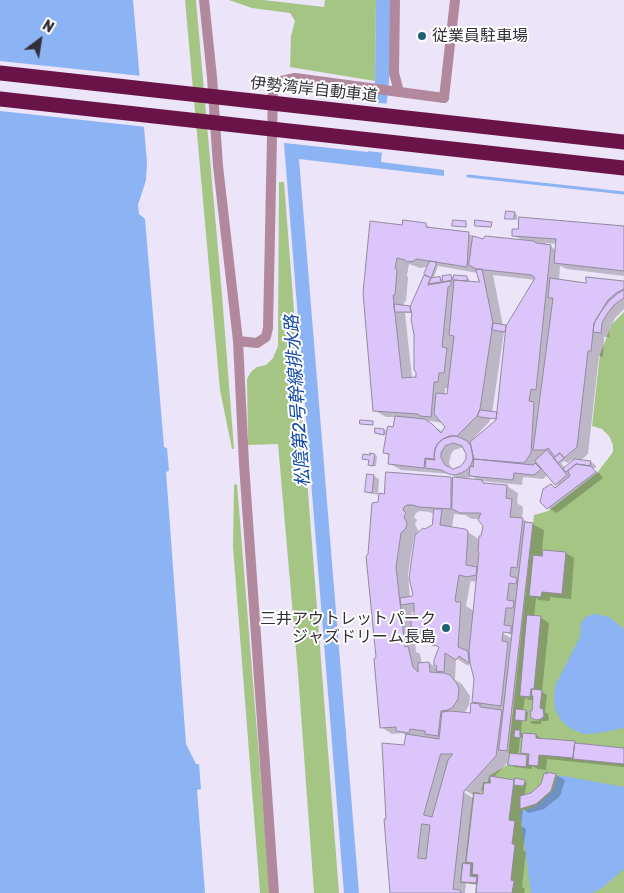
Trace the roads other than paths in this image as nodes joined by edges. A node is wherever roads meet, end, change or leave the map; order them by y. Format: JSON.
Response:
{"nodes":[{"id":1,"x":204,"y":0,"type":"edge"},
{"id":2,"x":396,"y":0,"type":"edge"},
{"id":3,"x":455,"y":0,"type":"edge"},
{"id":4,"x":0,"y":73,"type":"edge"},
{"id":5,"x":396,"y":92,"type":"junction"},
{"id":6,"x":0,"y":99,"type":"edge"},
{"id":7,"x":624,"y":142,"type":"edge"},
{"id":8,"x":624,"y":168,"type":"edge"},
{"id":9,"x":238,"y":341,"type":"junction"},
{"id":10,"x":274,"y":893,"type":"edge"}],
"edges":[{"from":1,"to":9,"type":"street"},
{"from":2,"to":5,"type":"street"},
{"from":3,"to":5,"type":"street"},
{"from":4,"to":7,"type":"highway","name":"伊勢湾岸自動車道"},
{"from":5,"to":9,"type":"street"},
{"from":6,"to":8,"type":"highway"},
{"from":9,"to":10,"type":"street"}]}
